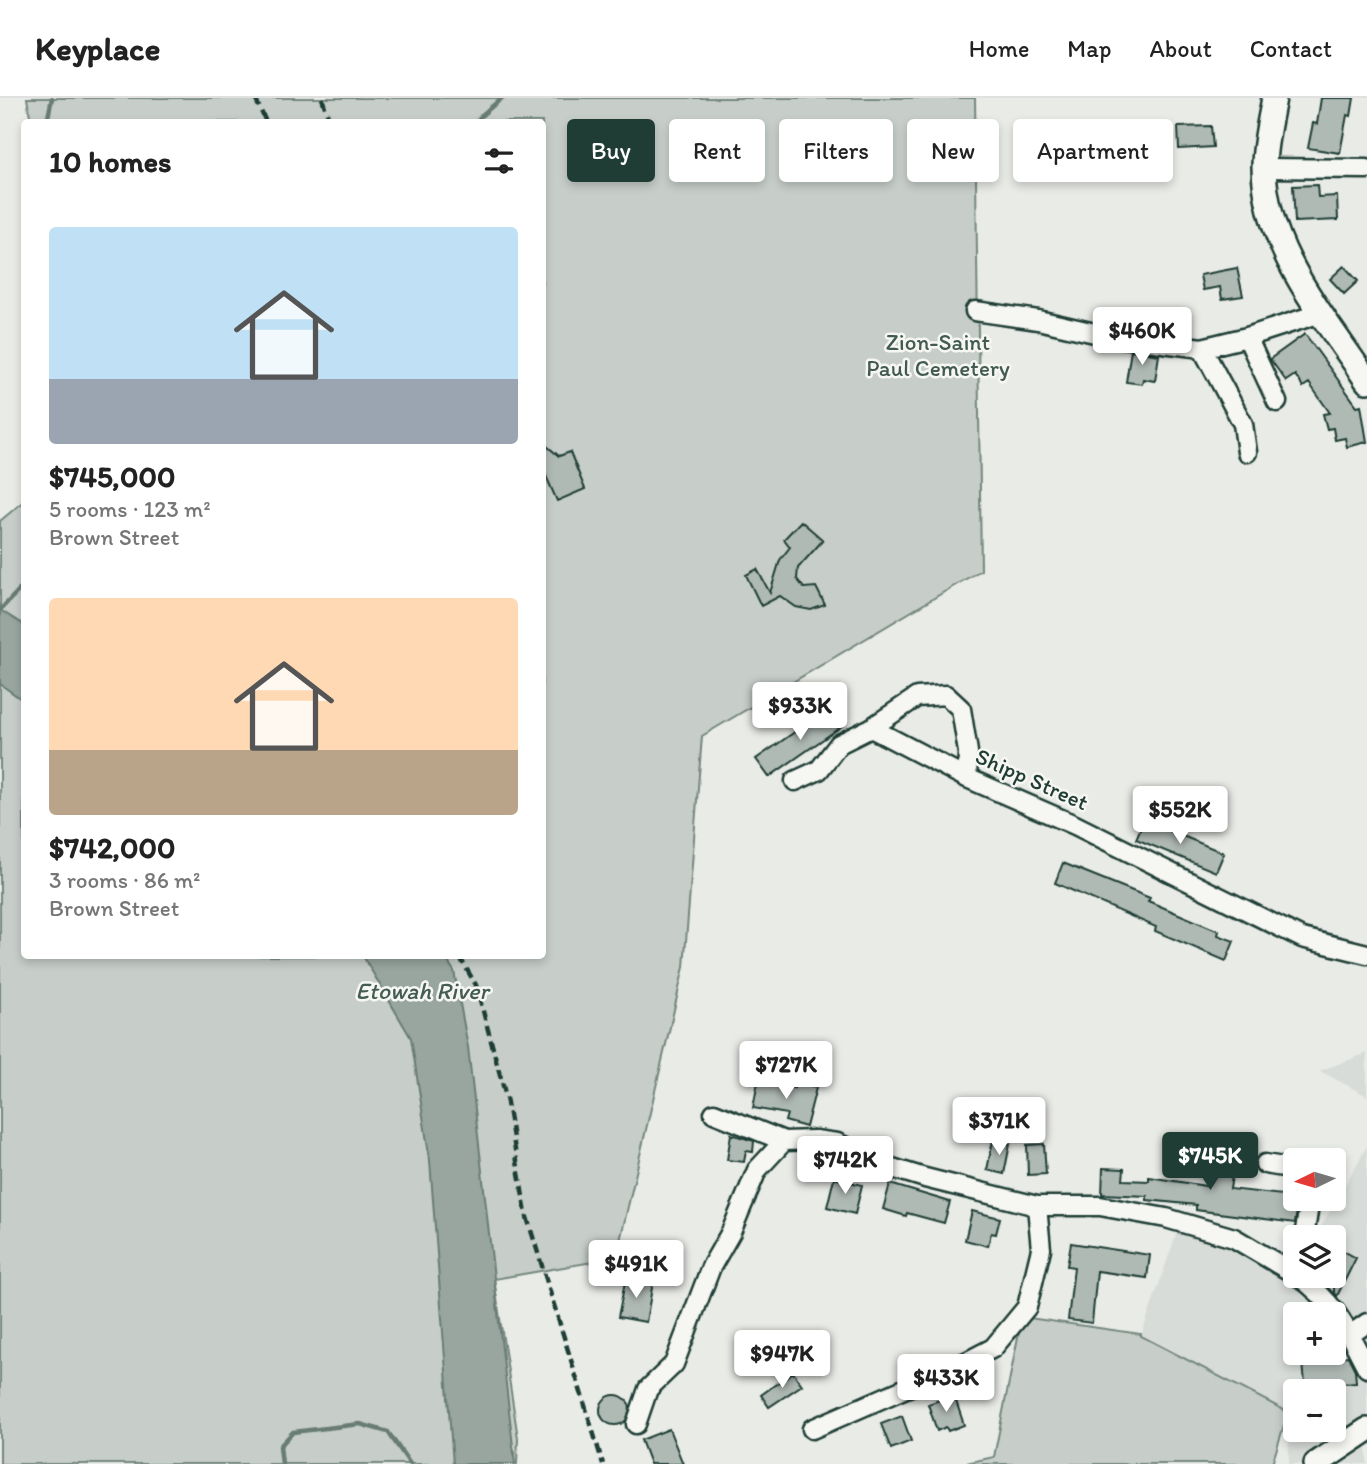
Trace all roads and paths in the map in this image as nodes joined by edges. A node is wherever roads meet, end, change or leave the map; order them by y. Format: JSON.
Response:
{"nodes":[{"id":1,"x":1275,"y":98,"type":"edge"},
{"id":2,"x":1264,"y":168,"type":"junction"},
{"id":3,"x":1367,"y":169,"type":"edge"},
{"id":4,"x":975,"y":311,"type":"dead end"},
{"id":5,"x":1321,"y":313,"type":"junction"},
{"id":6,"x":1247,"y":337,"type":"junction"},
{"id":7,"x":1202,"y":348,"type":"junction"},
{"id":8,"x":1367,"y":381,"type":"edge"},
{"id":9,"x":1278,"y":402,"type":"dead end"},
{"id":10,"x":1247,"y":452,"type":"dead end"},
{"id":11,"x":871,"y":728,"type":"junction"},
{"id":12,"x":967,"y":778,"type":"junction"},
{"id":13,"x":795,"y":781,"type":"dead end"},
{"id":14,"x":1367,"y":954,"type":"edge"},
{"id":15,"x":714,"y":1113,"type":"dead end"},
{"id":16,"x":784,"y":1140,"type":"junction"},
{"id":17,"x":1265,"y":1164,"type":"dead end"},
{"id":18,"x":1283,"y":1167,"type":"edge"},
{"id":19,"x":1037,"y":1206,"type":"junction"},
{"id":20,"x":1283,"y":1265,"type":"edge"},
{"id":21,"x":1315,"y":1288,"type":"edge"},
{"id":22,"x":1367,"y":1323,"type":"edge"},
{"id":23,"x":1350,"y":1335,"type":"junction"},
{"id":24,"x":1367,"y":1368,"type":"edge"},
{"id":25,"x":635,"y":1424,"type":"dead end"},
{"id":26,"x":812,"y":1429,"type":"dead end"},
{"id":27,"x":1367,"y":1430,"type":"edge"},
{"id":28,"x":1316,"y":1464,"type":"edge"}],
"edges":[{"from":1,"to":2,"type":"main road"},
{"from":2,"to":3,"type":"street"},
{"from":2,"to":5,"type":"main road"},
{"from":4,"to":7,"type":"street"},
{"from":5,"to":6,"type":"street"},
{"from":5,"to":8,"type":"main road"},
{"from":6,"to":7,"type":"street"},
{"from":6,"to":9,"type":"street"},
{"from":7,"to":10,"type":"street"},
{"from":11,"to":12,"type":"street","name":"Shipp Street"},
{"from":11,"to":12,"type":"street"},
{"from":11,"to":13,"type":"street"},
{"from":12,"to":14,"type":"street","name":"Shipp Street"},
{"from":15,"to":16,"type":"street"},
{"from":16,"to":19,"type":"street"},
{"from":16,"to":25,"type":"street"},
{"from":17,"to":18,"type":"street"},
{"from":19,"to":20,"type":"street"},
{"from":19,"to":26,"type":"street"},
{"from":21,"to":23,"type":"street"},
{"from":22,"to":23,"type":"street"},
{"from":23,"to":24,"type":"street"},
{"from":27,"to":28,"type":"main road"}]}
